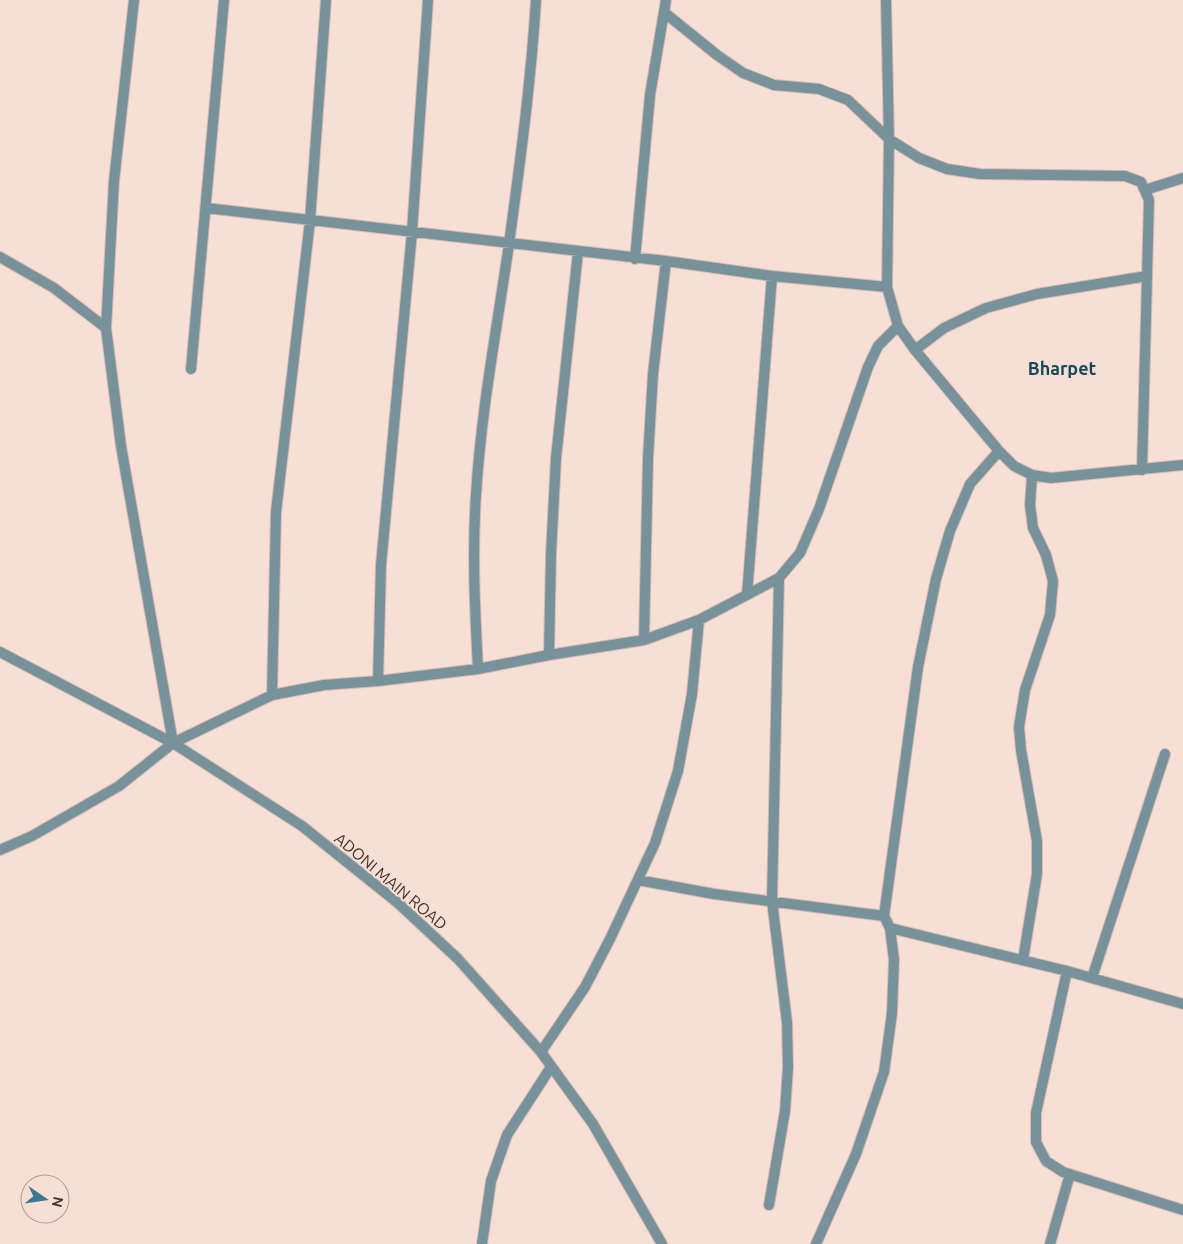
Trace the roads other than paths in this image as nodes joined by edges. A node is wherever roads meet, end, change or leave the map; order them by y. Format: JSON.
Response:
{"nodes":[{"id":1,"x":134,"y":0,"type":"edge"},
{"id":2,"x":224,"y":0,"type":"edge"},
{"id":3,"x":326,"y":0,"type":"edge"},
{"id":4,"x":428,"y":0,"type":"edge"},
{"id":5,"x":536,"y":0,"type":"edge"},
{"id":6,"x":666,"y":0,"type":"edge"},
{"id":7,"x":886,"y":0,"type":"edge"},
{"id":8,"x":665,"y":13,"type":"junction"},
{"id":9,"x":889,"y":140,"type":"junction"},
{"id":10,"x":1183,"y":178,"type":"edge"},
{"id":11,"x":1145,"y":190,"type":"junction"},
{"id":12,"x":206,"y":208,"type":"junction"},
{"id":13,"x":310,"y":221,"type":"junction"},
{"id":14,"x":412,"y":232,"type":"junction"},
{"id":15,"x":509,"y":244,"type":"junction"},
{"id":16,"x":578,"y":252,"type":"junction"},
{"id":17,"x":0,"y":257,"type":"edge"},
{"id":18,"x":635,"y":259,"type":"junction"},
{"id":19,"x":666,"y":261,"type":"junction"},
{"id":20,"x":772,"y":276,"type":"junction"},
{"id":21,"x":1147,"y":276,"type":"junction"},
{"id":22,"x":887,"y":287,"type":"junction"},
{"id":23,"x":898,"y":326,"type":"junction"},
{"id":24,"x":106,"y":328,"type":"junction"},
{"id":25,"x":915,"y":350,"type":"junction"},
{"id":26,"x":191,"y":369,"type":"dead end"},
{"id":27,"x":999,"y":451,"type":"junction"},
{"id":28,"x":1183,"y":465,"type":"edge"},
{"id":29,"x":1142,"y":470,"type":"junction"},
{"id":30,"x":1032,"y":475,"type":"junction"},
{"id":31,"x":779,"y":578,"type":"junction"},
{"id":32,"x":747,"y":595,"type":"junction"},
{"id":33,"x":699,"y":620,"type":"junction"},
{"id":34,"x":644,"y":640,"type":"junction"},
{"id":35,"x":0,"y":652,"type":"edge"},
{"id":36,"x":549,"y":655,"type":"junction"},
{"id":37,"x":478,"y":669,"type":"junction"},
{"id":38,"x":378,"y":681,"type":"junction"},
{"id":39,"x":272,"y":695,"type":"junction"},
{"id":40,"x":173,"y":743,"type":"junction"},
{"id":41,"x":1165,"y":754,"type":"dead end"},
{"id":42,"x":0,"y":850,"type":"edge"},
{"id":43,"x":638,"y":880,"type":"junction"},
{"id":44,"x":772,"y":901,"type":"junction"},
{"id":45,"x":884,"y":916,"type":"junction"},
{"id":46,"x":890,"y":928,"type":"junction"},
{"id":47,"x":1023,"y":960,"type":"junction"},
{"id":48,"x":1066,"y":970,"type":"junction"},
{"id":49,"x":1092,"y":978,"type":"junction"},
{"id":50,"x":1183,"y":1004,"type":"edge"},
{"id":51,"x":541,"y":1052,"type":"junction"},
{"id":52,"x":551,"y":1066,"type":"junction"},
{"id":53,"x":1070,"y":1174,"type":"junction"},
{"id":54,"x":769,"y":1205,"type":"dead end"},
{"id":55,"x":1183,"y":1210,"type":"edge"},
{"id":56,"x":482,"y":1244,"type":"edge"},
{"id":57,"x":662,"y":1244,"type":"edge"},
{"id":58,"x":816,"y":1244,"type":"edge"},
{"id":59,"x":1050,"y":1244,"type":"edge"}],
"edges":[{"from":1,"to":24,"type":"street"},
{"from":2,"to":12,"type":"street"},
{"from":3,"to":13,"type":"street"},
{"from":4,"to":14,"type":"street"},
{"from":5,"to":15,"type":"street"},
{"from":6,"to":8,"type":"street"},
{"from":7,"to":9,"type":"street"},
{"from":8,"to":9,"type":"street"},
{"from":8,"to":18,"type":"street"},
{"from":9,"to":11,"type":"street"},
{"from":9,"to":22,"type":"street"},
{"from":10,"to":11,"type":"street"},
{"from":11,"to":21,"type":"street"},
{"from":12,"to":13,"type":"street"},
{"from":12,"to":26,"type":"street"},
{"from":13,"to":14,"type":"street"},
{"from":13,"to":39,"type":"street"},
{"from":14,"to":15,"type":"street"},
{"from":14,"to":38,"type":"street"},
{"from":15,"to":16,"type":"street"},
{"from":15,"to":37,"type":"street"},
{"from":16,"to":18,"type":"street"},
{"from":16,"to":36,"type":"street"},
{"from":17,"to":24,"type":"street"},
{"from":18,"to":19,"type":"street"},
{"from":19,"to":20,"type":"street"},
{"from":19,"to":34,"type":"street"},
{"from":20,"to":22,"type":"street"},
{"from":20,"to":32,"type":"street"},
{"from":21,"to":25,"type":"street"},
{"from":21,"to":29,"type":"street"},
{"from":22,"to":23,"type":"street"},
{"from":23,"to":25,"type":"street"},
{"from":23,"to":31,"type":"street"},
{"from":24,"to":40,"type":"street"},
{"from":25,"to":27,"type":"street"},
{"from":27,"to":30,"type":"street"},
{"from":27,"to":45,"type":"street"},
{"from":28,"to":29,"type":"street"},
{"from":29,"to":30,"type":"street"},
{"from":30,"to":47,"type":"street"},
{"from":31,"to":32,"type":"street"},
{"from":31,"to":44,"type":"street"},
{"from":32,"to":33,"type":"street"},
{"from":33,"to":34,"type":"street"},
{"from":33,"to":43,"type":"street"},
{"from":34,"to":36,"type":"street"},
{"from":35,"to":40,"type":"street","name":"ADONI MAIN ROAD"},
{"from":36,"to":37,"type":"street"},
{"from":37,"to":38,"type":"street"},
{"from":38,"to":39,"type":"street"},
{"from":39,"to":40,"type":"street"},
{"from":40,"to":42,"type":"street"},
{"from":40,"to":51,"type":"street","name":"ADONI MAIN ROAD"},
{"from":41,"to":49,"type":"street"},
{"from":43,"to":44,"type":"street"},
{"from":43,"to":51,"type":"street"},
{"from":44,"to":45,"type":"street"},
{"from":44,"to":54,"type":"street"},
{"from":45,"to":46,"type":"street"},
{"from":46,"to":47,"type":"street"},
{"from":46,"to":58,"type":"street"},
{"from":47,"to":48,"type":"street"},
{"from":48,"to":49,"type":"street"},
{"from":48,"to":53,"type":"street"},
{"from":49,"to":50,"type":"street"},
{"from":51,"to":52,"type":"street","name":"ADONI MAIN ROAD"},
{"from":52,"to":56,"type":"street"},
{"from":52,"to":57,"type":"street","name":"ADONI MAIN ROAD"},
{"from":53,"to":55,"type":"street"},
{"from":53,"to":59,"type":"street"}]}
